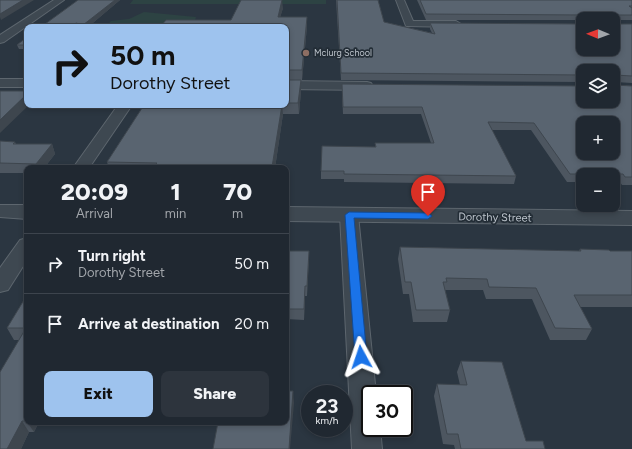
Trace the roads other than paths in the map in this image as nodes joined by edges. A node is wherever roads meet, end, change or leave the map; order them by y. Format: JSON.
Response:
{"nodes":[{"id":1,"x":60,"y":0,"type":"edge"},
{"id":2,"x":400,"y":0,"type":"edge"},
{"id":3,"x":464,"y":24,"type":"edge"},
{"id":4,"x":0,"y":40,"type":"edge"},
{"id":5,"x":0,"y":83,"type":"edge"},
{"id":6,"x":24,"y":83,"type":"edge"},
{"id":7,"x":289,"y":85,"type":"edge"},
{"id":8,"x":379,"y":86,"type":"edge"},
{"id":9,"x":123,"y":108,"type":"edge"},
{"id":10,"x":83,"y":165,"type":"edge"},
{"id":11,"x":0,"y":211,"type":"edge"},
{"id":12,"x":24,"y":212,"type":"edge"},
{"id":13,"x":289,"y":214,"type":"edge"},
{"id":14,"x":349,"y":215,"type":"junction"},
{"id":15,"x":632,"y":218,"type":"edge"},
{"id":16,"x":24,"y":250,"type":"edge"},
{"id":17,"x":0,"y":284,"type":"edge"},
{"id":18,"x":367,"y":449,"type":"edge"}],
"edges":[{"from":1,"to":4,"type":"street"},
{"from":2,"to":3,"type":"street"},
{"from":5,"to":6,"type":"street"},
{"from":7,"to":8,"type":"street"},
{"from":9,"to":10,"type":"street"},
{"from":11,"to":12,"type":"street"},
{"from":13,"to":14,"type":"street","name":"Dorothy Street"},
{"from":14,"to":15,"type":"street","name":"Dorothy Street"},
{"from":14,"to":18,"type":"street"},
{"from":16,"to":17,"type":"street"}]}
